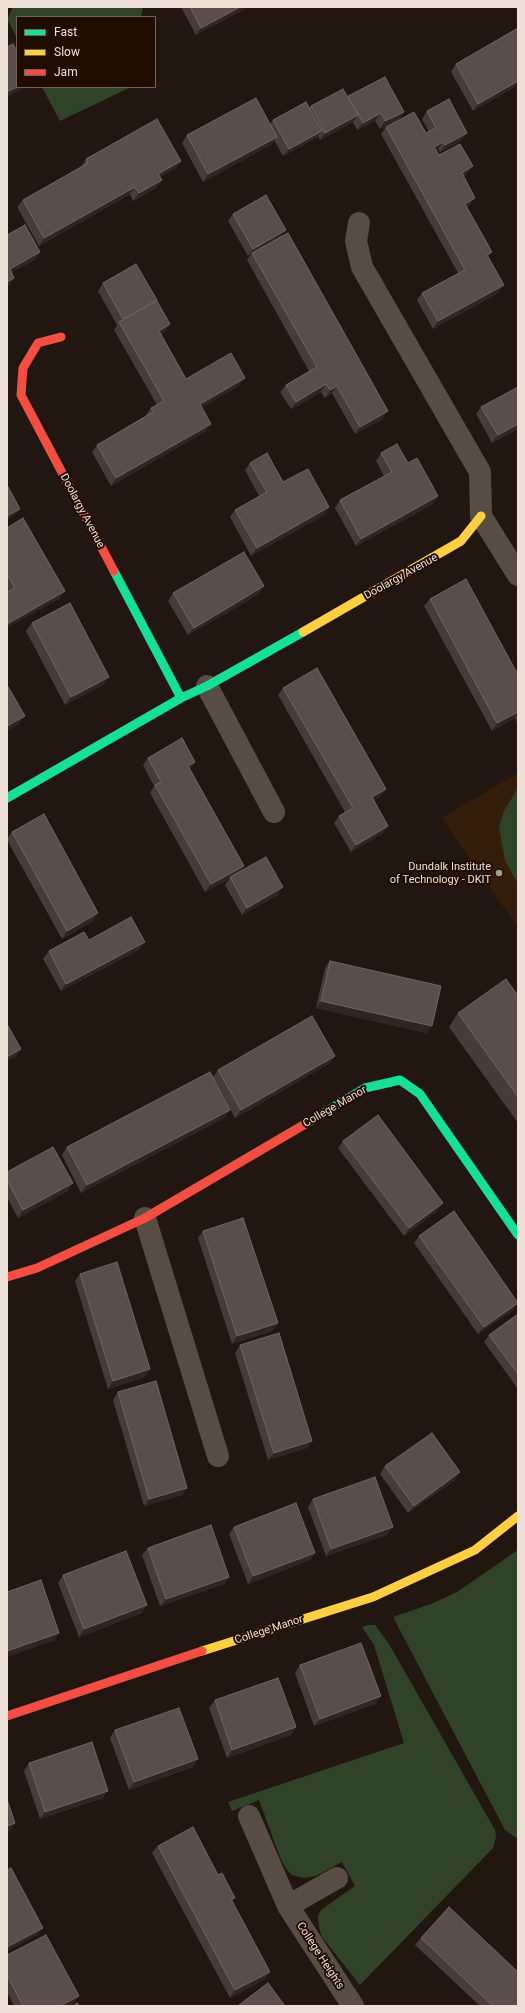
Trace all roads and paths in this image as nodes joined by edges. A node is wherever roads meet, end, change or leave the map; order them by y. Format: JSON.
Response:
{"nodes":[{"id":1,"x":359,"y":223,"type":"dead end"},
{"id":2,"x":61,"y":337,"type":"dead end"},
{"id":3,"x":481,"y":516,"type":"junction"},
{"id":4,"x":518,"y":575,"type":"edge"},
{"id":5,"x":207,"y":686,"type":"junction"},
{"id":6,"x":181,"y":698,"type":"junction"},
{"id":7,"x":7,"y":798,"type":"edge"},
{"id":8,"x":274,"y":812,"type":"dead end"},
{"id":9,"x":145,"y":1218,"type":"junction"},
{"id":10,"x":518,"y":1235,"type":"edge"},
{"id":11,"x":7,"y":1277,"type":"edge"},
{"id":12,"x":218,"y":1456,"type":"dead end"},
{"id":13,"x":518,"y":1516,"type":"edge"},
{"id":14,"x":7,"y":1716,"type":"edge"},
{"id":15,"x":249,"y":1816,"type":"dead end"},
{"id":16,"x":337,"y":1878,"type":"dead end"},
{"id":17,"x":288,"y":1906,"type":"junction"},
{"id":18,"x":353,"y":2006,"type":"edge"}],
"edges":[{"from":1,"to":3,"type":"street"},
{"from":2,"to":6,"type":"street","name":"Doolargy Avenue"},
{"from":3,"to":4,"type":"street"},
{"from":3,"to":5,"type":"street","name":"Doolargy Avenue"},
{"from":5,"to":6,"type":"street","name":"Doolargy Avenue"},
{"from":5,"to":8,"type":"street"},
{"from":6,"to":7,"type":"street","name":"Doolargy Avenue"},
{"from":9,"to":10,"type":"street","name":"College Manor"},
{"from":9,"to":11,"type":"street","name":"College Manor"},
{"from":9,"to":12,"type":"street"},
{"from":13,"to":14,"type":"street","name":"College Manor"},
{"from":15,"to":17,"type":"street","name":"College Heights"},
{"from":16,"to":17,"type":"street"},
{"from":17,"to":18,"type":"street","name":"College Heights"}]}
